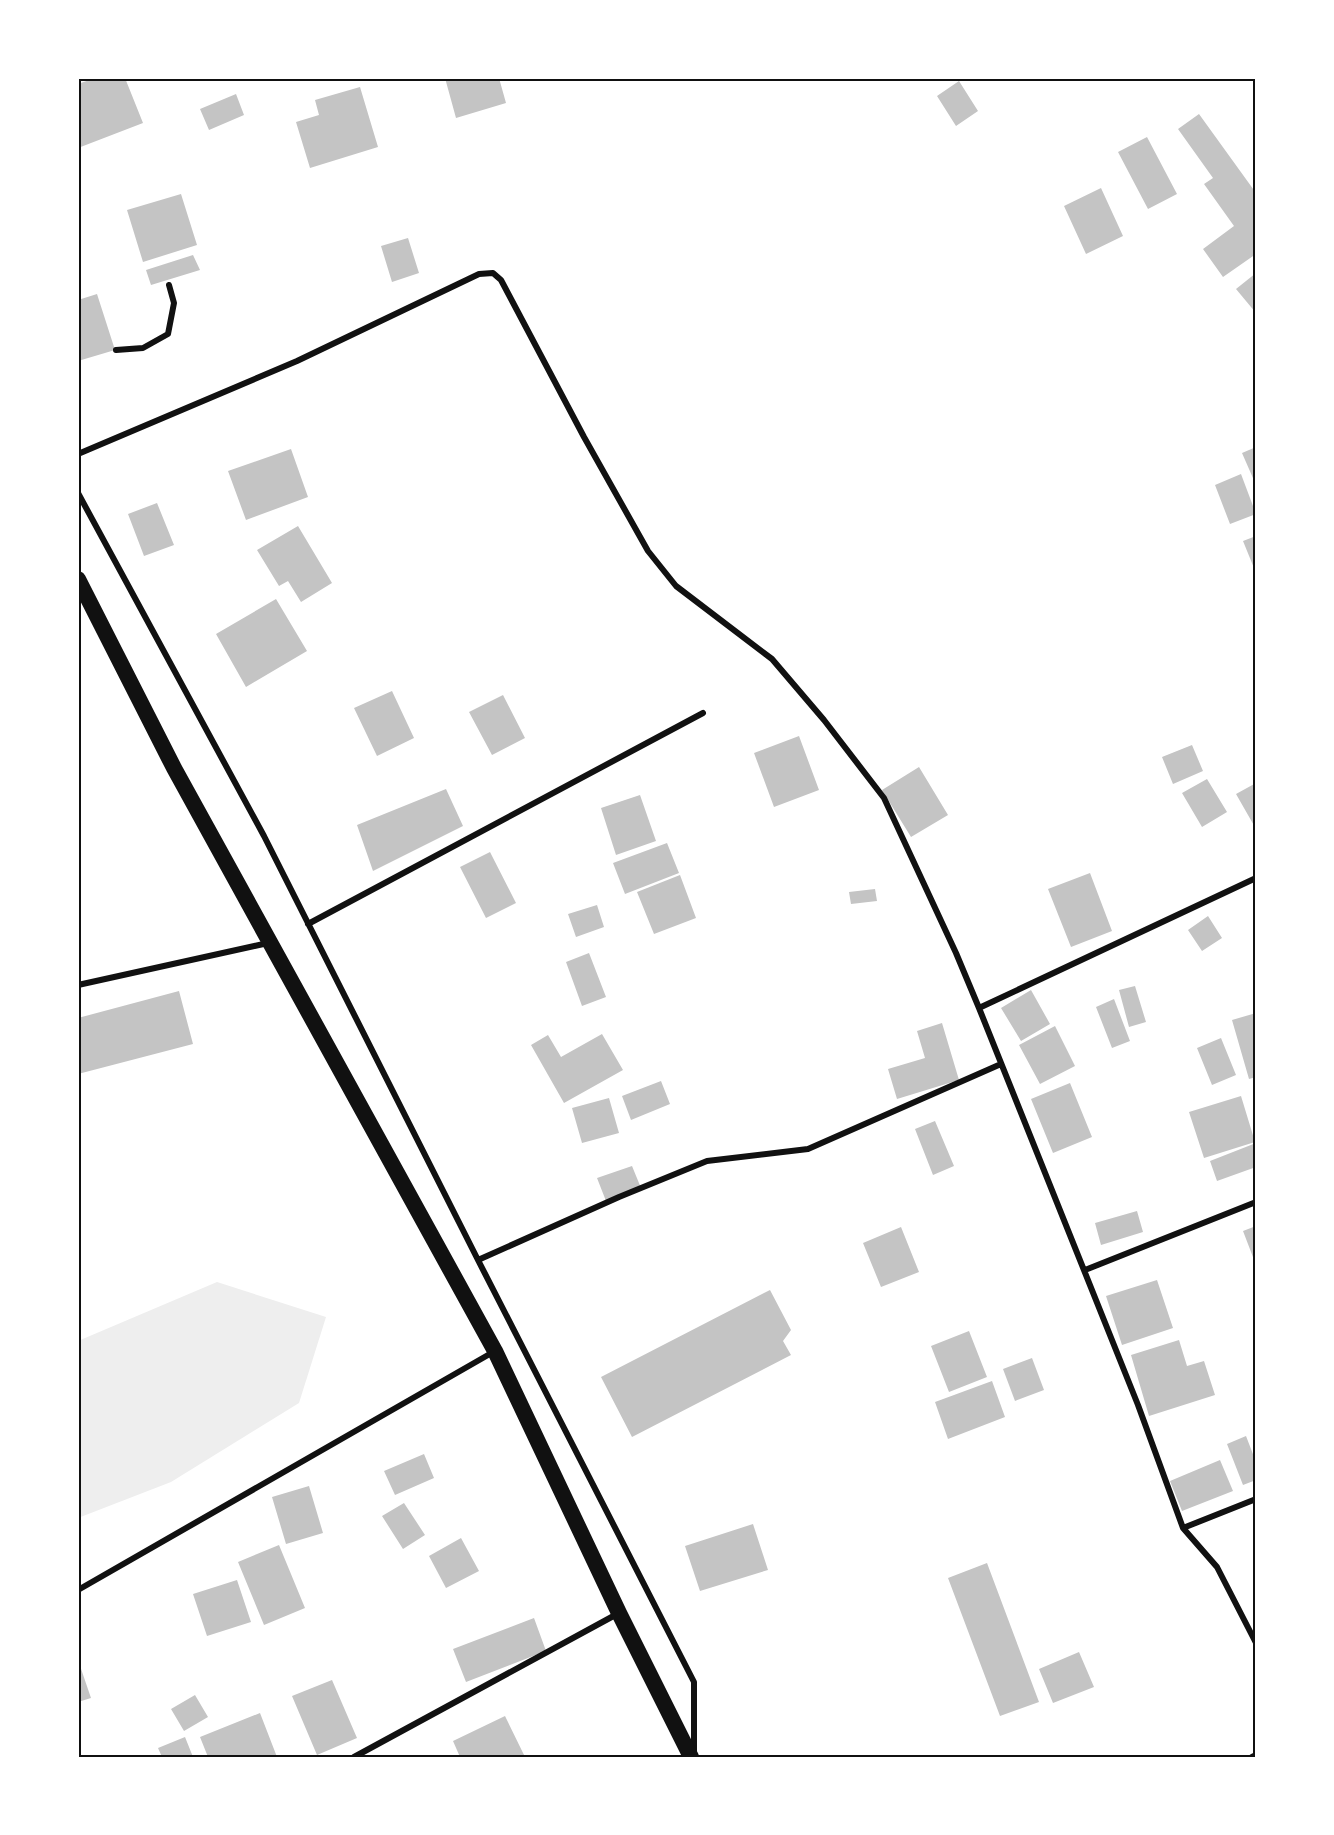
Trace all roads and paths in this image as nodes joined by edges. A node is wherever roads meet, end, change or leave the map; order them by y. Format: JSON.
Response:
{"nodes":[{"id":1,"x":169,"y":285,"type":"dead end"},
{"id":2,"x":116,"y":350,"type":"dead end"},
{"id":3,"x":78,"y":454,"type":"edge"},
{"id":4,"x":78,"y":493,"type":"edge"},
{"id":5,"x":78,"y":579,"type":"edge"},
{"id":6,"x":703,"y":713,"type":"dead end"},
{"id":7,"x":1256,"y":878,"type":"edge"},
{"id":8,"x":308,"y":924,"type":"junction"},
{"id":9,"x":270,"y":943,"type":"junction"},
{"id":10,"x":78,"y":985,"type":"edge"},
{"id":11,"x":979,"y":1008,"type":"junction"},
{"id":12,"x":1001,"y":1064,"type":"junction"},
{"id":13,"x":1256,"y":1202,"type":"edge"},
{"id":14,"x":478,"y":1260,"type":"junction"},
{"id":15,"x":1085,"y":1270,"type":"junction"},
{"id":16,"x":495,"y":1351,"type":"junction"},
{"id":17,"x":1256,"y":1499,"type":"edge"},
{"id":18,"x":1183,"y":1528,"type":"junction"},
{"id":19,"x":78,"y":1590,"type":"edge"},
{"id":20,"x":619,"y":1613,"type":"junction"},
{"id":21,"x":1256,"y":1643,"type":"edge"},
{"id":22,"x":1256,"y":1755,"type":"edge"},
{"id":23,"x":354,"y":1757,"type":"edge"},
{"id":24,"x":692,"y":1757,"type":"edge"},
{"id":25,"x":1252,"y":1757,"type":"edge"}],
"edges":[{"from":1,"to":2,"type":"street"},
{"from":3,"to":11,"type":"street"},
{"from":4,"to":8,"type":"street"},
{"from":5,"to":9,"type":"highway"},
{"from":6,"to":8,"type":"street"},
{"from":7,"to":11,"type":"street"},
{"from":8,"to":14,"type":"street"},
{"from":9,"to":10,"type":"street"},
{"from":9,"to":16,"type":"highway"},
{"from":11,"to":12,"type":"street"},
{"from":12,"to":14,"type":"street"},
{"from":12,"to":15,"type":"street"},
{"from":13,"to":15,"type":"street"},
{"from":14,"to":24,"type":"street"},
{"from":15,"to":18,"type":"street"},
{"from":16,"to":19,"type":"street"},
{"from":16,"to":20,"type":"highway"},
{"from":17,"to":18,"type":"street"},
{"from":18,"to":21,"type":"street"},
{"from":20,"to":23,"type":"street"},
{"from":20,"to":24,"type":"highway"},
{"from":22,"to":25,"type":"street"}]}
